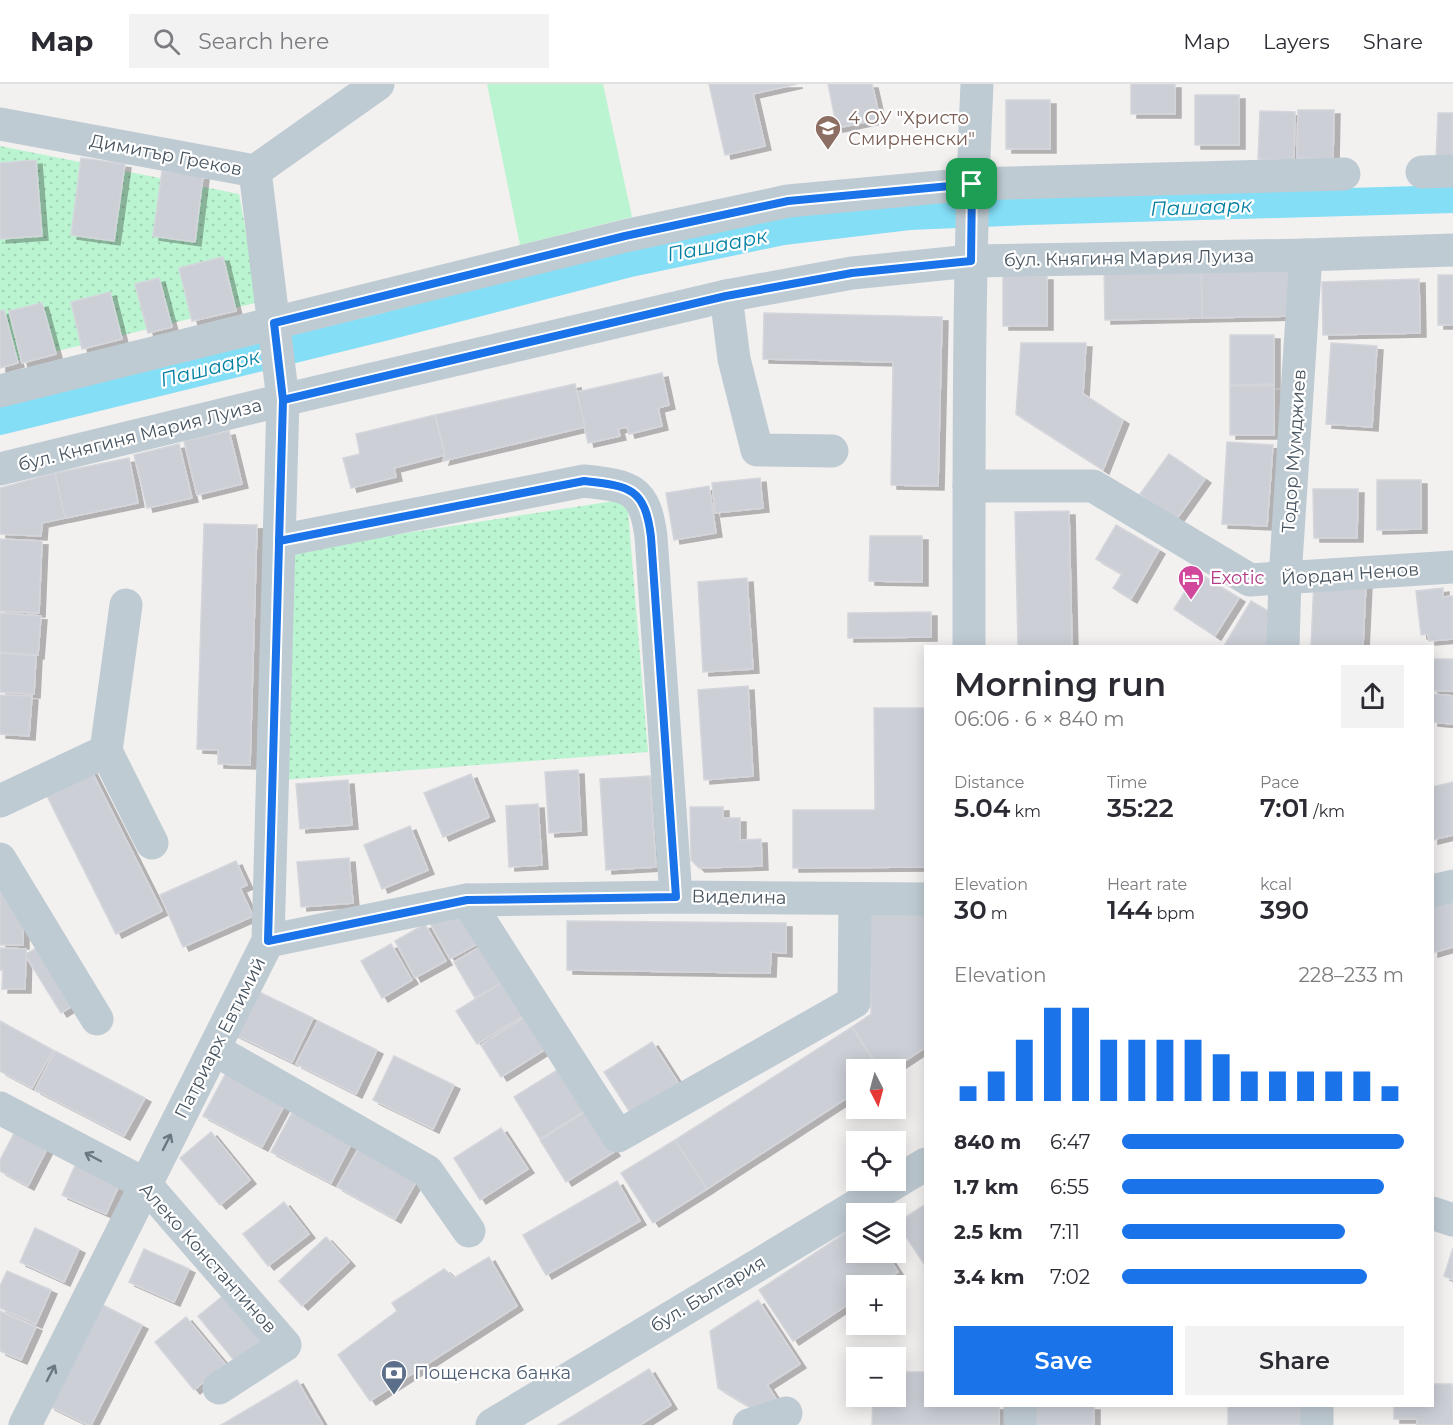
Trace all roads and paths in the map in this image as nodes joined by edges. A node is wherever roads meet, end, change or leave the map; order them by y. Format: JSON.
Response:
{"nodes":[{"id":1,"x":378,"y":84,"type":"edge"},
{"id":2,"x":977,"y":84,"type":"edge"},
{"id":3,"x":0,"y":124,"type":"edge"},
{"id":4,"x":255,"y":171,"type":"junction"},
{"id":5,"x":1344,"y":174,"type":"dead end"},
{"id":6,"x":972,"y":184,"type":"junction"},
{"id":7,"x":1453,"y":250,"type":"edge"},
{"id":8,"x":1306,"y":255,"type":"junction"},
{"id":9,"x":971,"y":261,"type":"junction"},
{"id":10,"x":726,"y":296,"type":"junction"},
{"id":11,"x":274,"y":323,"type":"junction"},
{"id":12,"x":0,"y":391,"type":"edge"},
{"id":13,"x":283,"y":400,"type":"junction"},
{"id":14,"x":832,"y":451,"type":"dead end"},
{"id":15,"x":0,"y":469,"type":"edge"},
{"id":16,"x":969,"y":486,"type":"junction"},
{"id":17,"x":279,"y":541,"type":"junction"},
{"id":18,"x":1453,"y":567,"type":"edge"},
{"id":19,"x":1286,"y":578,"type":"junction"},
{"id":20,"x":126,"y":605,"type":"dead end"},
{"id":21,"x":969,"y":645,"type":"edge"},
{"id":22,"x":1283,"y":645,"type":"edge"},
{"id":23,"x":106,"y":751,"type":"junction"},
{"id":24,"x":0,"y":801,"type":"edge"},
{"id":25,"x":152,"y":843,"type":"dead end"},
{"id":26,"x":0,"y":859,"type":"edge"},
{"id":27,"x":1453,"y":886,"type":"edge"},
{"id":28,"x":1434,"y":891,"type":"edge"},
{"id":29,"x":676,"y":897,"type":"junction"},
{"id":30,"x":855,"y":899,"type":"junction"},
{"id":31,"x":924,"y":899,"type":"edge"},
{"id":32,"x":467,"y":900,"type":"junction"},
{"id":33,"x":268,"y":941,"type":"junction"},
{"id":34,"x":97,"y":1019,"type":"dead end"},
{"id":35,"x":215,"y":1050,"type":"junction"},
{"id":36,"x":0,"y":1108,"type":"edge"},
{"id":37,"x":924,"y":1165,"type":"edge"},
{"id":38,"x":145,"y":1184,"type":"junction"},
{"id":39,"x":1434,"y":1214,"type":"edge"},
{"id":40,"x":1453,"y":1220,"type":"edge"},
{"id":41,"x":469,"y":1231,"type":"dead end"},
{"id":42,"x":219,"y":1388,"type":"dead end"},
{"id":43,"x":1020,"y":1407,"type":"edge"},
{"id":44,"x":1317,"y":1407,"type":"edge"},
{"id":45,"x":786,"y":1413,"type":"dead end"},
{"id":46,"x":25,"y":1425,"type":"edge"},
{"id":47,"x":492,"y":1425,"type":"edge"},
{"id":48,"x":749,"y":1425,"type":"edge"},
{"id":49,"x":1020,"y":1425,"type":"edge"},
{"id":50,"x":1317,"y":1425,"type":"edge"}],
"edges":[{"from":1,"to":4,"type":"street","name":"Димитър Греков"},
{"from":2,"to":6,"type":"street"},
{"from":3,"to":4,"type":"street","name":"Димитър Греков"},
{"from":4,"to":11,"type":"street","name":"Патриарх Евтимий"},
{"from":5,"to":6,"type":"street"},
{"from":6,"to":9,"type":"street"},
{"from":6,"to":11,"type":"street"},
{"from":7,"to":8,"type":"street","name":"бул. Княгиня Мария Луиза"},
{"from":8,"to":9,"type":"street","name":"бул. Княгиня Мария Луиза"},
{"from":8,"to":19,"type":"street","name":"Тодор Мумджиев"},
{"from":9,"to":10,"type":"street","name":"бул. Княгиня Мария Луиза"},
{"from":9,"to":16,"type":"street"},
{"from":10,"to":13,"type":"street","name":"бул. Княгиня Мария Луиза"},
{"from":10,"to":14,"type":"street"},
{"from":11,"to":12,"type":"street"},
{"from":11,"to":13,"type":"street","name":"Патриарх Евтимий"},
{"from":13,"to":15,"type":"street","name":"бул. Княгиня Мария Луиза"},
{"from":13,"to":17,"type":"street","name":"Патриарх Евтимий"},
{"from":16,"to":19,"type":"street","name":"Йордан Ненов"},
{"from":16,"to":21,"type":"street"},
{"from":17,"to":29,"type":"street"},
{"from":17,"to":33,"type":"street","name":"Патриарх Евтимий"},
{"from":18,"to":19,"type":"street","name":"Йордан Ненов"},
{"from":19,"to":22,"type":"street","name":"Тодор Мумджиев"},
{"from":20,"to":23,"type":"street"},
{"from":23,"to":24,"type":"street"},
{"from":23,"to":25,"type":"street"},
{"from":26,"to":34,"type":"street"},
{"from":27,"to":28,"type":"street"},
{"from":29,"to":30,"type":"street","name":"Виделина"},
{"from":29,"to":32,"type":"street","name":"Виделина"},
{"from":30,"to":31,"type":"street","name":"Виделина"},
{"from":30,"to":32,"type":"street"},
{"from":32,"to":33,"type":"street","name":"Виделина"},
{"from":33,"to":35,"type":"street","name":"Патриарх Евтимий"},
{"from":38,"to":35,"type":"street","name":"Патриарх Евтимий","one_way":true},
{"from":35,"to":41,"type":"street"},
{"from":38,"to":36,"type":"street","name":"Алеко Константинов","one_way":true},
{"from":37,"to":47,"type":"street","name":"бул. България"},
{"from":38,"to":42,"type":"street","name":"Алеко Константинов"},
{"from":46,"to":38,"type":"street","name":"Патриарх Евтимий","one_way":true},
{"from":39,"to":40,"type":"street"},
{"from":43,"to":49,"type":"street"},
{"from":44,"to":50,"type":"street"},
{"from":45,"to":48,"type":"street"}]}
